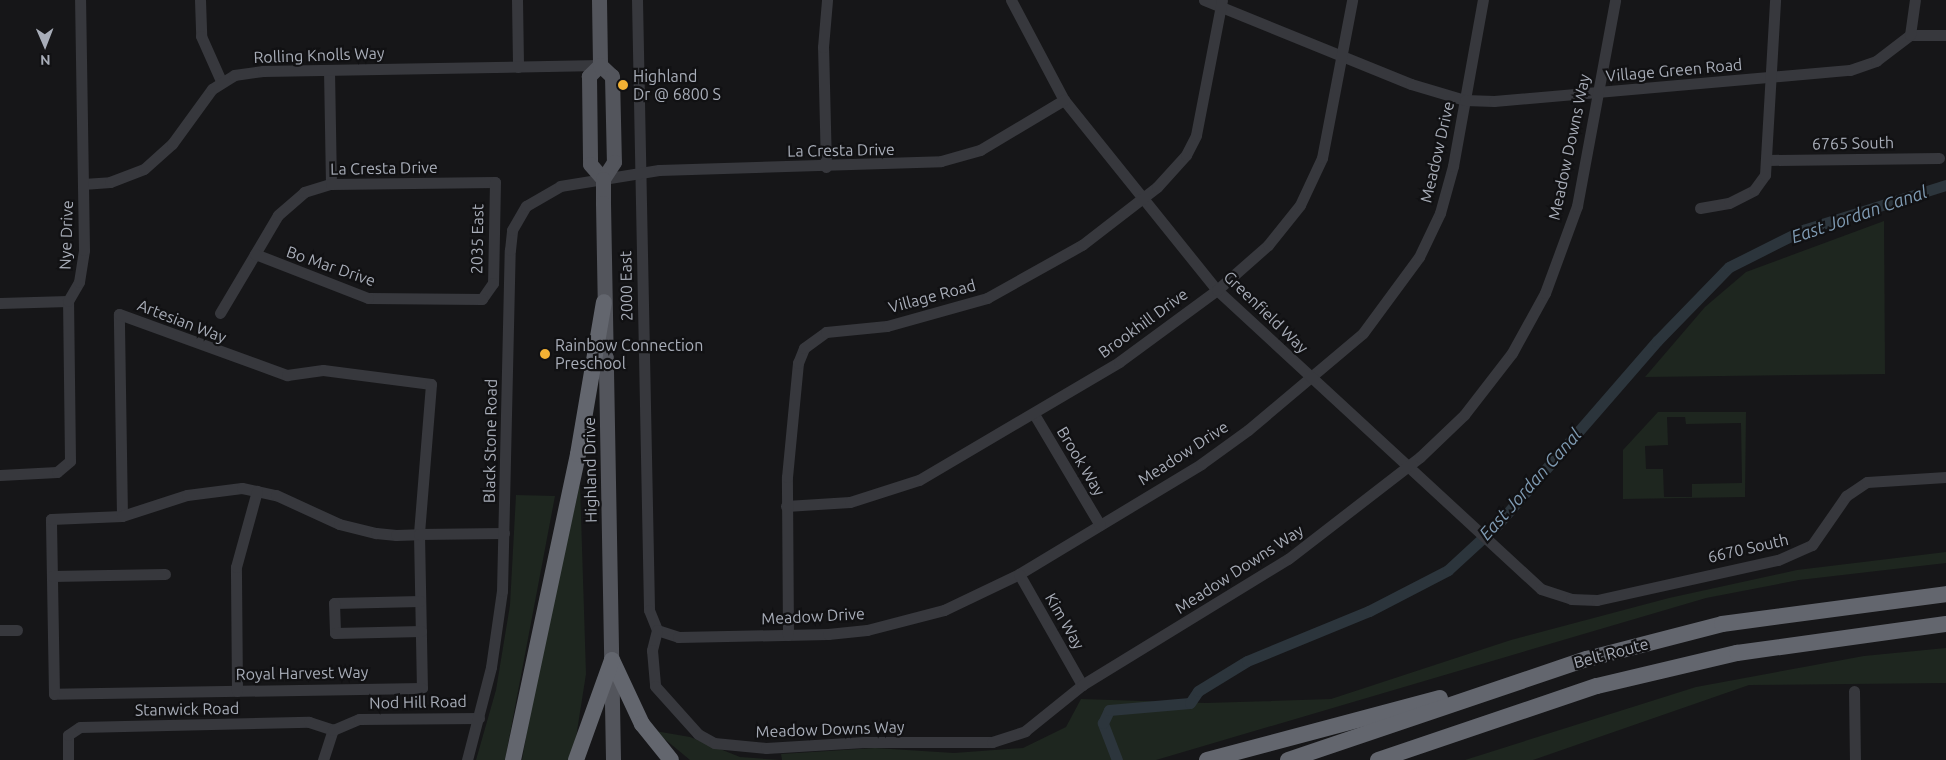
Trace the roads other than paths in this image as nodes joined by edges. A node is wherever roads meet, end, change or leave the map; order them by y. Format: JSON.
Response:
{"nodes":[{"id":1,"x":80,"y":0,"type":"edge"},
{"id":2,"x":200,"y":0,"type":"edge"},
{"id":3,"x":516,"y":0,"type":"edge"},
{"id":4,"x":599,"y":0,"type":"edge"},
{"id":5,"x":637,"y":0,"type":"edge"},
{"id":6,"x":827,"y":0,"type":"edge"},
{"id":7,"x":1011,"y":0,"type":"edge"},
{"id":8,"x":1204,"y":0,"type":"edge"},
{"id":9,"x":1352,"y":0,"type":"edge"},
{"id":10,"x":1483,"y":0,"type":"edge"},
{"id":11,"x":1615,"y":0,"type":"edge"},
{"id":12,"x":1775,"y":0,"type":"edge"},
{"id":13,"x":1915,"y":0,"type":"edge"},
{"id":14,"x":1222,"y":4,"type":"edge"},
{"id":15,"x":1910,"y":35,"type":"junction"},
{"id":16,"x":1946,"y":35,"type":"edge"},
{"id":17,"x":1342,"y":56,"type":"junction"},
{"id":18,"x":600,"y":65,"type":"junction"},
{"id":19,"x":518,"y":66,"type":"junction"},
{"id":20,"x":329,"y":70,"type":"junction"},
{"id":21,"x":1771,"y":77,"type":"junction"},
{"id":22,"x":221,"y":81,"type":"junction"},
{"id":23,"x":1598,"y":93,"type":"junction"},
{"id":24,"x":1064,"y":100,"type":"junction"},
{"id":25,"x":1465,"y":100,"type":"junction"},
{"id":26,"x":1939,"y":158,"type":"dead end"},
{"id":27,"x":1768,"y":160,"type":"junction"},
{"id":28,"x":826,"y":167,"type":"junction"},
{"id":29,"x":640,"y":174,"type":"junction"},
{"id":30,"x":603,"y":180,"type":"junction"},
{"id":31,"x":495,"y":182,"type":"joint"},
{"id":32,"x":83,"y":184,"type":"junction"},
{"id":33,"x":331,"y":184,"type":"junction"},
{"id":34,"x":1141,"y":200,"type":"junction"},
{"id":35,"x":1700,"y":208,"type":"dead end"},
{"id":36,"x":255,"y":254,"type":"junction"},
{"id":37,"x":1217,"y":290,"type":"junction"},
{"id":38,"x":488,"y":296,"type":"joint"},
{"id":39,"x":68,"y":302,"type":"junction"},
{"id":40,"x":604,"y":302,"type":"junction"},
{"id":41,"x":0,"y":303,"type":"edge"},
{"id":42,"x":220,"y":312,"type":"dead end"},
{"id":43,"x":1312,"y":379,"type":"junction"},
{"id":44,"x":431,"y":384,"type":"joint"},
{"id":45,"x":1034,"y":414,"type":"junction"},
{"id":46,"x":1407,"y":467,"type":"junction"},
{"id":47,"x":0,"y":475,"type":"edge"},
{"id":48,"x":1946,"y":477,"type":"edge"},
{"id":49,"x":257,"y":490,"type":"junction"},
{"id":50,"x":786,"y":506,"type":"junction"},
{"id":51,"x":122,"y":516,"type":"junction"},
{"id":52,"x":1100,"y":525,"type":"junction"},
{"id":53,"x":504,"y":533,"type":"junction"},
{"id":54,"x":419,"y":534,"type":"junction"},
{"id":55,"x":165,"y":574,"type":"dead end"},
{"id":56,"x":1019,"y":574,"type":"junction"},
{"id":57,"x":52,"y":576,"type":"junction"},
{"id":58,"x":1946,"y":594,"type":"edge"},
{"id":59,"x":1557,"y":596,"type":"joint"},
{"id":60,"x":420,"y":601,"type":"junction"},
{"id":61,"x":1946,"y":624,"type":"edge"},
{"id":62,"x":0,"y":630,"type":"edge"},
{"id":63,"x":17,"y":630,"type":"dead end"},
{"id":64,"x":657,"y":630,"type":"junction"},
{"id":65,"x":421,"y":631,"type":"junction"},
{"id":66,"x":788,"y":635,"type":"junction"},
{"id":67,"x":1587,"y":659,"type":"junction"},
{"id":68,"x":612,"y":660,"type":"junction"},
{"id":69,"x":1082,"y":685,"type":"junction"},
{"id":70,"x":237,"y":691,"type":"junction"},
{"id":71,"x":1854,"y":691,"type":"dead end"},
{"id":72,"x":479,"y":718,"type":"junction"},
{"id":73,"x":1491,"y":722,"type":"junction"},
{"id":74,"x":334,"y":730,"type":"junction"},
{"id":75,"x":68,"y":760,"type":"edge"},
{"id":76,"x":323,"y":760,"type":"edge"},
{"id":77,"x":467,"y":760,"type":"edge"},
{"id":78,"x":512,"y":760,"type":"edge"},
{"id":79,"x":576,"y":760,"type":"edge"},
{"id":80,"x":613,"y":760,"type":"edge"},
{"id":81,"x":671,"y":760,"type":"edge"},
{"id":82,"x":1207,"y":760,"type":"edge"},
{"id":83,"x":1288,"y":760,"type":"edge"},
{"id":84,"x":1378,"y":760,"type":"edge"},
{"id":85,"x":1396,"y":760,"type":"edge"},
{"id":86,"x":1855,"y":760,"type":"edge"}],
"edges":[{"from":1,"to":32,"type":"street","name":"Nye Drive"},
{"from":2,"to":22,"type":"street"},
{"from":3,"to":19,"type":"street"},
{"from":4,"to":18,"type":"main road"},
{"from":5,"to":29,"type":"street","name":"2000 East"},
{"from":6,"to":28,"type":"street"},
{"from":7,"to":24,"type":"street","name":"Greenfield Way"},
{"from":8,"to":14,"type":"street","name":"Village Green Road"},
{"from":9,"to":17,"type":"street","name":"Brookhill Drive"},
{"from":10,"to":25,"type":"street","name":"Meadow Drive"},
{"from":11,"to":23,"type":"street","name":"Meadow Downs Way"},
{"from":12,"to":21,"type":"street"},
{"from":13,"to":15,"type":"street"},
{"from":14,"to":17,"type":"street","name":"Village Green Road"},
{"from":14,"to":34,"type":"street","name":"Village Road"},
{"from":15,"to":16,"type":"street"},
{"from":15,"to":21,"type":"street","name":"Village Green Road"},
{"from":17,"to":25,"type":"street","name":"Village Green Road"},
{"from":17,"to":37,"type":"street","name":"Brookhill Drive"},
{"from":18,"to":19,"type":"street","name":"Rolling Knolls Way"},
{"from":18,"to":30,"type":"main road","name":"Highland Drive"},
{"from":18,"to":30,"type":"main road"},
{"from":19,"to":20,"type":"street","name":"Rolling Knolls Way"},
{"from":20,"to":22,"type":"street","name":"Rolling Knolls Way"},
{"from":20,"to":33,"type":"street"},
{"from":21,"to":23,"type":"street","name":"Village Green Road"},
{"from":21,"to":27,"type":"street"},
{"from":22,"to":32,"type":"street"},
{"from":23,"to":25,"type":"street","name":"Village Green Road"},
{"from":23,"to":46,"type":"street","name":"Meadow Downs Way"},
{"from":24,"to":28,"type":"street","name":"La Cresta Drive"},
{"from":24,"to":34,"type":"street","name":"Greenfield Way"},
{"from":25,"to":43,"type":"street","name":"Meadow Drive"},
{"from":26,"to":27,"type":"street","name":"6765 South"},
{"from":27,"to":35,"type":"street"},
{"from":28,"to":29,"type":"street","name":"La Cresta Drive"},
{"from":29,"to":30,"type":"street","name":"La Cresta Drive"},
{"from":29,"to":64,"type":"street","name":"2000 East"},
{"from":30,"to":40,"type":"main road","name":"Highland Drive"},
{"from":30,"to":53,"type":"street","name":"Black Stone Road"},
{"from":31,"to":33,"type":"street","name":"La Cresta Drive"},
{"from":31,"to":38,"type":"street","name":"2035 East"},
{"from":32,"to":39,"type":"street","name":"Nye Drive"},
{"from":33,"to":36,"type":"street","name":"La Cresta Drive"},
{"from":34,"to":37,"type":"street","name":"Greenfield Way"},
{"from":34,"to":50,"type":"street","name":"Village Road"},
{"from":36,"to":38,"type":"street","name":"Bo Mar Drive"},
{"from":36,"to":42,"type":"street","name":"La Cresta Drive"},
{"from":37,"to":43,"type":"street","name":"Greenfield Way"},
{"from":37,"to":45,"type":"street","name":"Brookhill Drive"},
{"from":39,"to":41,"type":"street"},
{"from":39,"to":47,"type":"street","name":"Nye Drive"},
{"from":40,"to":68,"type":"main road","name":"Highland Drive"},
{"from":40,"to":78,"type":"highway"},
{"from":43,"to":46,"type":"street","name":"Greenfield Way"},
{"from":43,"to":52,"type":"street","name":"Meadow Drive"},
{"from":44,"to":51,"type":"street","name":"Artesian Way"},
{"from":44,"to":54,"type":"street","name":"Royal Harvest Way"},
{"from":45,"to":50,"type":"street","name":"Brookhill Drive"},
{"from":45,"to":52,"type":"street","name":"Brook Way"},
{"from":46,"to":59,"type":"street","name":"Greenfield Way"},
{"from":46,"to":69,"type":"street","name":"Meadow Downs Way"},
{"from":48,"to":59,"type":"street","name":"6670 South"},
{"from":49,"to":51,"type":"street"},
{"from":49,"to":54,"type":"street"},
{"from":49,"to":70,"type":"street"},
{"from":50,"to":66,"type":"street","name":"Village Road"},
{"from":51,"to":57,"type":"street","name":"Royal Harvest Way"},
{"from":52,"to":56,"type":"street","name":"Meadow Drive"},
{"from":53,"to":54,"type":"street"},
{"from":53,"to":72,"type":"street","name":"Black Stone Road"},
{"from":54,"to":60,"type":"street","name":"Royal Harvest Way"},
{"from":55,"to":57,"type":"street"},
{"from":56,"to":66,"type":"street","name":"Meadow Drive"},
{"from":56,"to":69,"type":"street","name":"Kim Way"},
{"from":57,"to":70,"type":"street","name":"Royal Harvest Way"},
{"from":58,"to":67,"type":"highway","name":"Belt Route"},
{"from":60,"to":65,"type":"street","name":"Royal Harvest Way"},
{"from":60,"to":65,"type":"street"},
{"from":61,"to":73,"type":"highway","name":"Belt Route"},
{"from":62,"to":63,"type":"street"},
{"from":64,"to":66,"type":"street","name":"Meadow Drive"},
{"from":64,"to":69,"type":"street","name":"Meadow Downs Way"},
{"from":65,"to":70,"type":"street","name":"Royal Harvest Way"},
{"from":67,"to":82,"type":"highway"},
{"from":67,"to":83,"type":"highway","name":"Belt Route"},
{"from":68,"to":79,"type":"highway"},
{"from":68,"to":80,"type":"main road","name":"Highland Drive"},
{"from":68,"to":81,"type":"highway"},
{"from":71,"to":86,"type":"street"},
{"from":72,"to":74,"type":"street","name":"Nod Hill Road"},
{"from":72,"to":77,"type":"street","name":"Black Stone Road"},
{"from":73,"to":84,"type":"highway","name":"Belt Route"},
{"from":73,"to":85,"type":"highway"},
{"from":74,"to":75,"type":"street","name":"Stanwick Road"},
{"from":74,"to":76,"type":"street"}]}
